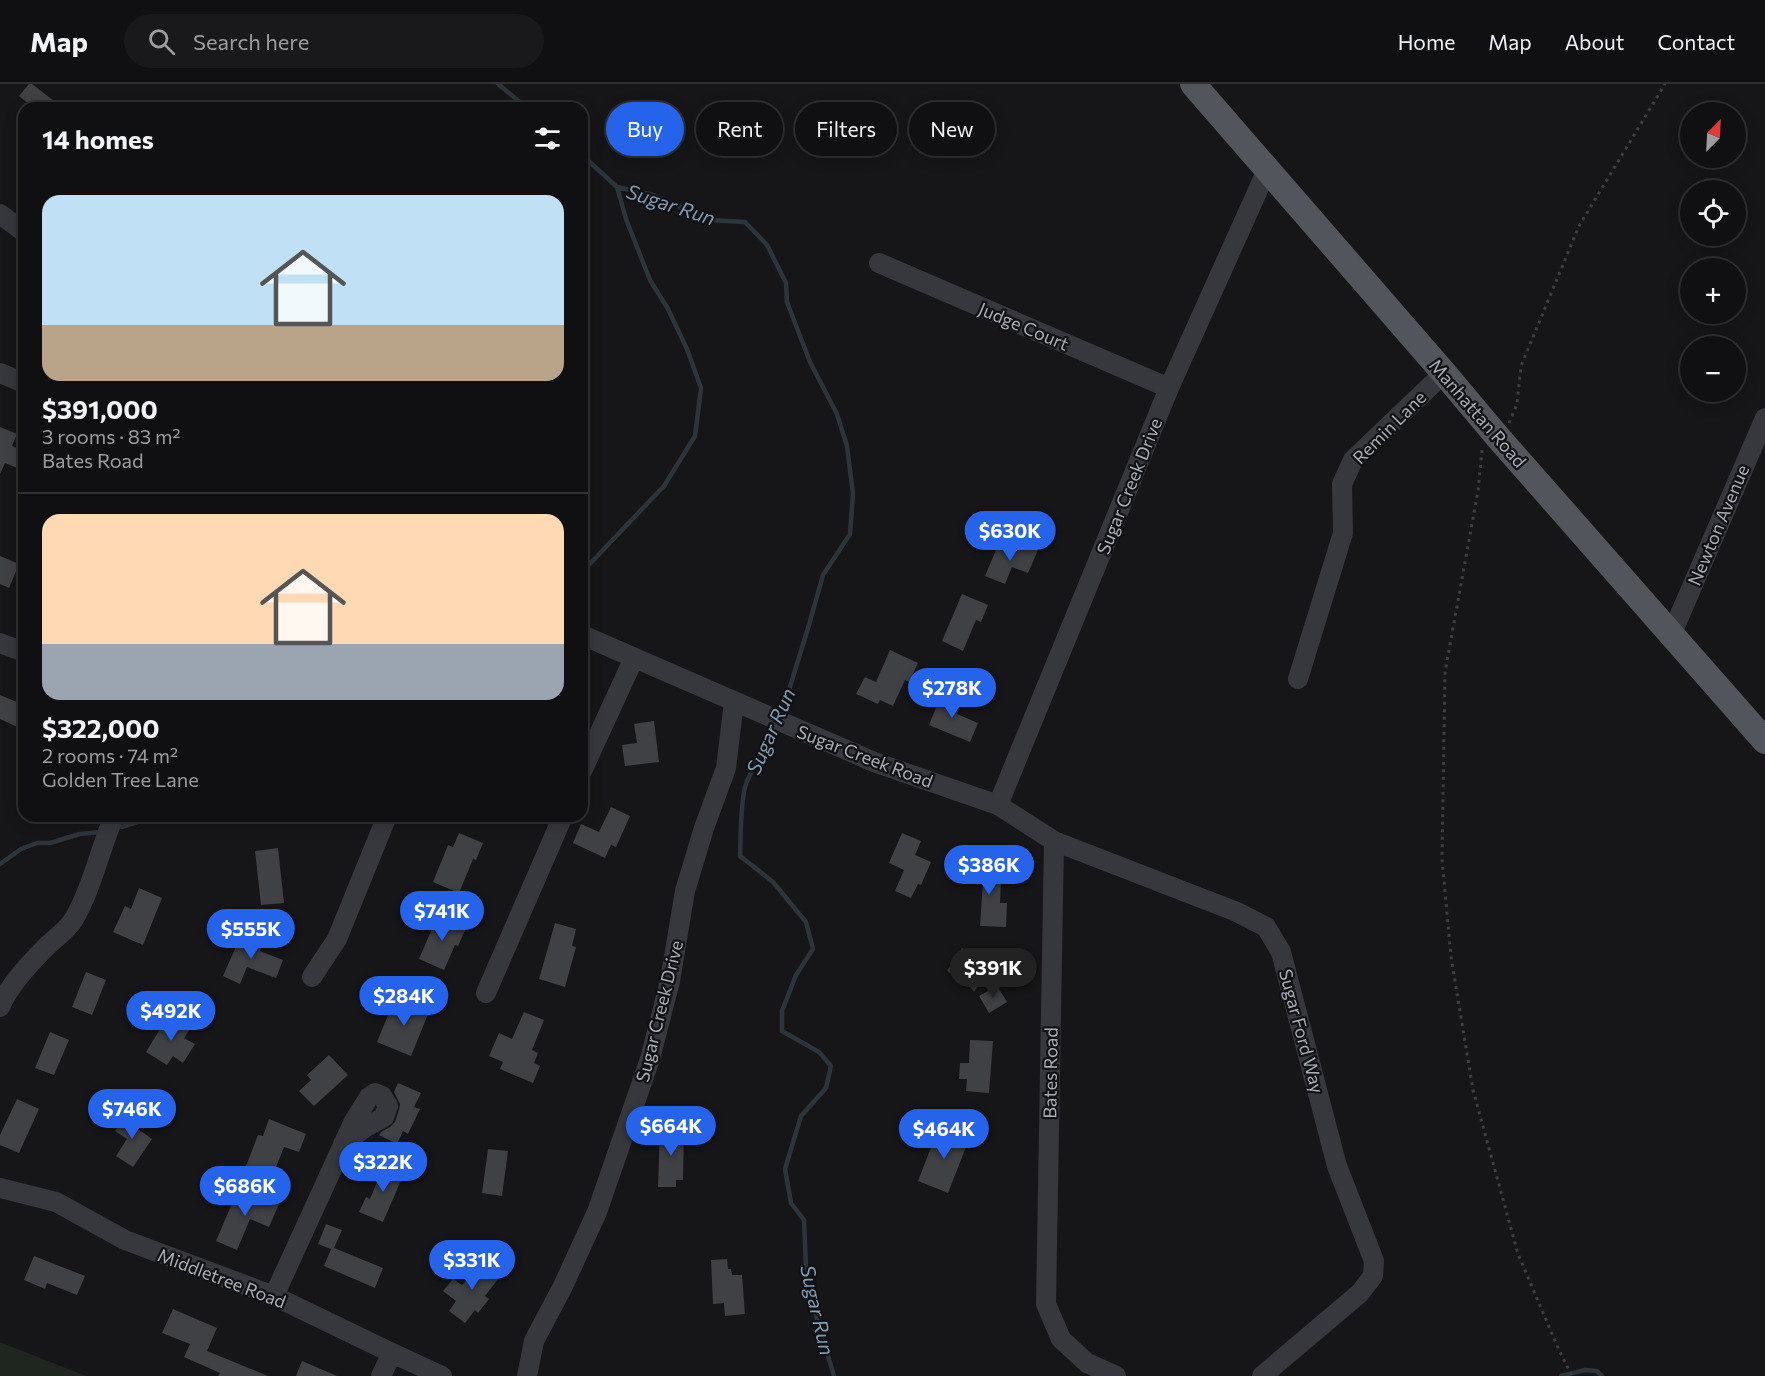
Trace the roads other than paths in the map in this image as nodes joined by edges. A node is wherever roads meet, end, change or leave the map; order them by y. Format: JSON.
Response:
{"nodes":[{"id":1,"x":1193,"y":84,"type":"edge"},
{"id":2,"x":1267,"y":170,"type":"junction"},
{"id":3,"x":0,"y":214,"type":"edge"},
{"id":4,"x":18,"y":228,"type":"edge"},
{"id":5,"x":879,"y":263,"type":"dead end"},
{"id":6,"x":0,"y":373,"type":"edge"},
{"id":7,"x":1444,"y":373,"type":"junction"},
{"id":8,"x":18,"y":380,"type":"edge"},
{"id":9,"x":1169,"y":388,"type":"junction"},
{"id":10,"x":1765,"y":417,"type":"edge"},
{"id":11,"x":1672,"y":633,"type":"junction"},
{"id":12,"x":588,"y":638,"type":"edge"},
{"id":13,"x":0,"y":643,"type":"edge"},
{"id":14,"x":18,"y":650,"type":"edge"},
{"id":15,"x":634,"y":658,"type":"junction"},
{"id":16,"x":1298,"y":679,"type":"dead end"},
{"id":17,"x":743,"y":706,"type":"junction"},
{"id":18,"x":1765,"y":741,"type":"edge"},
{"id":19,"x":588,"y":758,"type":"edge"},
{"id":20,"x":998,"y":806,"type":"junction"},
{"id":21,"x":112,"y":822,"type":"edge"},
{"id":22,"x":385,"y":822,"type":"edge"},
{"id":23,"x":560,"y":822,"type":"edge"},
{"id":24,"x":1054,"y":841,"type":"junction"},
{"id":25,"x":312,"y":977,"type":"dead end"},
{"id":26,"x":486,"y":993,"type":"dead end"},
{"id":27,"x":0,"y":1007,"type":"edge"},
{"id":28,"x":344,"y":1144,"type":"dead end"},
{"id":29,"x":0,"y":1188,"type":"edge"},
{"id":30,"x":274,"y":1296,"type":"junction"},
{"id":31,"x":392,"y":1353,"type":"junction"},
{"id":32,"x":381,"y":1376,"type":"edge"},
{"id":33,"x":442,"y":1376,"type":"edge"},
{"id":34,"x":527,"y":1376,"type":"edge"},
{"id":35,"x":1116,"y":1376,"type":"edge"},
{"id":36,"x":1262,"y":1376,"type":"edge"}],
"edges":[{"from":1,"to":2,"type":"main road","name":"Manhattan Road"},
{"from":2,"to":7,"type":"main road","name":"Manhattan Road"},
{"from":2,"to":9,"type":"street","name":"Sugar Creek Drive"},
{"from":3,"to":4,"type":"street"},
{"from":5,"to":9,"type":"street","name":"Judge Court"},
{"from":6,"to":8,"type":"street"},
{"from":7,"to":11,"type":"main road","name":"Manhattan Road"},
{"from":7,"to":16,"type":"street","name":"Remin Lane"},
{"from":9,"to":20,"type":"street","name":"Sugar Creek Drive"},
{"from":10,"to":11,"type":"street","name":"Newton Avenue"},
{"from":11,"to":18,"type":"main road","name":"Manhattan Road"},
{"from":12,"to":15,"type":"street","name":"Sugar Creek Road"},
{"from":13,"to":14,"type":"street"},
{"from":15,"to":17,"type":"street","name":"Sugar Creek Road"},
{"from":15,"to":19,"type":"street"},
{"from":17,"to":20,"type":"street","name":"Sugar Creek Road"},
{"from":17,"to":34,"type":"street","name":"Sugar Creek Drive"},
{"from":20,"to":24,"type":"street","name":"Sugar Ford Way"},
{"from":21,"to":27,"type":"street"},
{"from":22,"to":25,"type":"street"},
{"from":23,"to":26,"type":"street"},
{"from":24,"to":35,"type":"street","name":"Bates Road"},
{"from":24,"to":36,"type":"street","name":"Sugar Ford Way"},
{"from":28,"to":30,"type":"street"},
{"from":29,"to":30,"type":"street","name":"Middletree Road"},
{"from":30,"to":31,"type":"street","name":"Middletree Road"},
{"from":31,"to":32,"type":"street"},
{"from":31,"to":33,"type":"street","name":"Middletree Road"}]}
